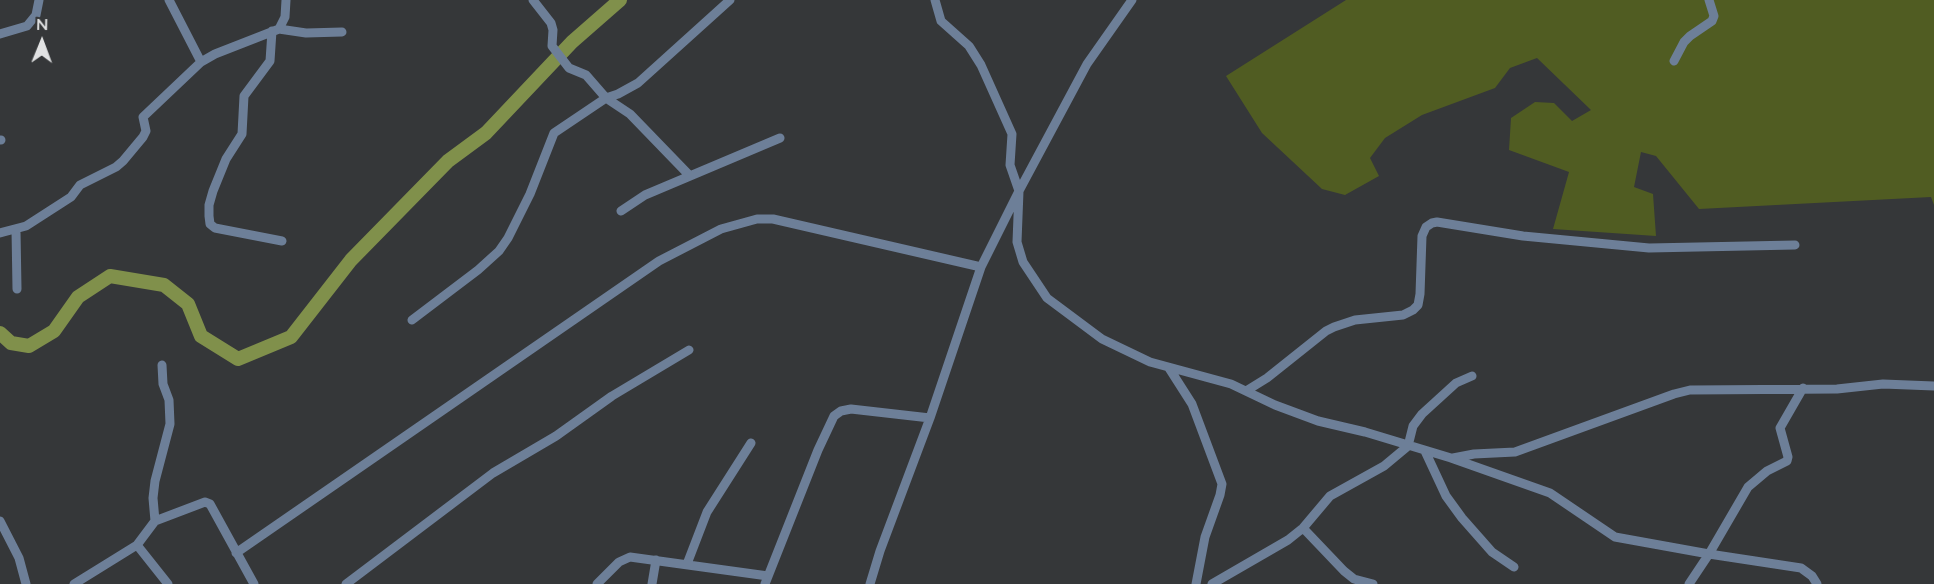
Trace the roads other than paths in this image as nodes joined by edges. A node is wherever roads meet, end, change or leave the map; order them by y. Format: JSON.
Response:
{"nodes":[{"id":1,"x":39,"y":0,"type":"edge"},
{"id":2,"x":169,"y":0,"type":"edge"},
{"id":3,"x":286,"y":0,"type":"edge"},
{"id":4,"x":533,"y":0,"type":"edge"},
{"id":5,"x":730,"y":0,"type":"edge"},
{"id":6,"x":935,"y":0,"type":"edge"},
{"id":7,"x":1132,"y":0,"type":"edge"},
{"id":8,"x":1709,"y":0,"type":"edge"},
{"id":9,"x":275,"y":30,"type":"junction"},
{"id":10,"x":342,"y":32,"type":"dead end"},
{"id":11,"x":0,"y":34,"type":"edge"},
{"id":12,"x":1674,"y":61,"type":"dead end"},
{"id":13,"x":201,"y":62,"type":"junction"},
{"id":14,"x":606,"y":98,"type":"junction"},
{"id":15,"x":780,"y":138,"type":"dead end"},
{"id":16,"x":690,"y":175,"type":"junction"},
{"id":17,"x":1019,"y":191,"type":"junction"},
{"id":18,"x":621,"y":211,"type":"dead end"},
{"id":19,"x":16,"y":230,"type":"junction"},
{"id":20,"x":0,"y":233,"type":"edge"},
{"id":21,"x":282,"y":241,"type":"dead end"},
{"id":22,"x":1795,"y":245,"type":"dead end"},
{"id":23,"x":981,"y":267,"type":"junction"},
{"id":24,"x":17,"y":289,"type":"dead end"},
{"id":25,"x":412,"y":320,"type":"dead end"},
{"id":26,"x":689,"y":350,"type":"dead end"},
{"id":27,"x":162,"y":365,"type":"dead end"},
{"id":28,"x":1169,"y":368,"type":"junction"},
{"id":29,"x":1472,"y":376,"type":"dead end"},
{"id":30,"x":1934,"y":386,"type":"edge"},
{"id":31,"x":1803,"y":388,"type":"junction"},
{"id":32,"x":1246,"y":390,"type":"junction"},
{"id":33,"x":930,"y":418,"type":"junction"},
{"id":34,"x":751,"y":443,"type":"dead end"},
{"id":35,"x":1408,"y":446,"type":"junction"},
{"id":36,"x":1425,"y":451,"type":"junction"},
{"id":37,"x":1451,"y":458,"type":"junction"},
{"id":38,"x":0,"y":521,"type":"edge"},
{"id":39,"x":155,"y":521,"type":"junction"},
{"id":40,"x":1303,"y":528,"type":"junction"},
{"id":41,"x":136,"y":544,"type":"junction"},
{"id":42,"x":236,"y":553,"type":"junction"},
{"id":43,"x":1709,"y":554,"type":"junction"},
{"id":44,"x":656,"y":560,"type":"junction"},
{"id":45,"x":687,"y":564,"type":"junction"},
{"id":46,"x":1514,"y":567,"type":"dead end"},
{"id":47,"x":766,"y":580,"type":"edge"},
{"id":48,"x":1354,"y":581,"type":"edge"},
{"id":49,"x":26,"y":584,"type":"edge"},
{"id":50,"x":76,"y":584,"type":"edge"},
{"id":51,"x":168,"y":584,"type":"edge"},
{"id":52,"x":254,"y":584,"type":"edge"},
{"id":53,"x":346,"y":584,"type":"edge"},
{"id":54,"x":597,"y":584,"type":"edge"},
{"id":55,"x":652,"y":584,"type":"edge"},
{"id":56,"x":870,"y":584,"type":"edge"},
{"id":57,"x":1196,"y":584,"type":"edge"},
{"id":58,"x":1212,"y":584,"type":"edge"},
{"id":59,"x":1373,"y":584,"type":"edge"},
{"id":60,"x":1689,"y":584,"type":"edge"},
{"id":61,"x":1817,"y":584,"type":"edge"}],
"edges":[{"from":1,"to":11,"type":"street"},
{"from":2,"to":13,"type":"street"},
{"from":3,"to":9,"type":"street"},
{"from":4,"to":14,"type":"street"},
{"from":5,"to":14,"type":"street"},
{"from":6,"to":17,"type":"street"},
{"from":7,"to":17,"type":"street"},
{"from":8,"to":12,"type":"street"},
{"from":9,"to":10,"type":"street"},
{"from":9,"to":13,"type":"street"},
{"from":9,"to":21,"type":"street"},
{"from":13,"to":19,"type":"street"},
{"from":14,"to":16,"type":"street"},
{"from":14,"to":25,"type":"street"},
{"from":15,"to":16,"type":"street"},
{"from":16,"to":18,"type":"street"},
{"from":17,"to":23,"type":"street"},
{"from":17,"to":28,"type":"street"},
{"from":19,"to":20,"type":"street"},
{"from":19,"to":24,"type":"street"},
{"from":22,"to":32,"type":"street"},
{"from":23,"to":33,"type":"street"},
{"from":23,"to":42,"type":"street"},
{"from":26,"to":53,"type":"street"},
{"from":27,"to":39,"type":"street"},
{"from":28,"to":32,"type":"street"},
{"from":28,"to":57,"type":"street"},
{"from":29,"to":35,"type":"street"},
{"from":30,"to":31,"type":"street"},
{"from":31,"to":37,"type":"street"},
{"from":31,"to":43,"type":"street"},
{"from":32,"to":35,"type":"street"},
{"from":33,"to":47,"type":"street"},
{"from":33,"to":56,"type":"street"},
{"from":34,"to":45,"type":"street"},
{"from":35,"to":36,"type":"street"},
{"from":35,"to":40,"type":"street"},
{"from":36,"to":37,"type":"street"},
{"from":36,"to":46,"type":"street"},
{"from":37,"to":43,"type":"street"},
{"from":38,"to":49,"type":"street"},
{"from":39,"to":41,"type":"street"},
{"from":39,"to":42,"type":"street"},
{"from":40,"to":48,"type":"street"},
{"from":40,"to":58,"type":"street"},
{"from":41,"to":50,"type":"street"},
{"from":41,"to":51,"type":"street"},
{"from":42,"to":52,"type":"street"},
{"from":43,"to":60,"type":"street"},
{"from":43,"to":61,"type":"street"},
{"from":44,"to":45,"type":"street"},
{"from":44,"to":54,"type":"street"},
{"from":44,"to":55,"type":"street"},
{"from":45,"to":47,"type":"street"},
{"from":48,"to":59,"type":"street"}]}
